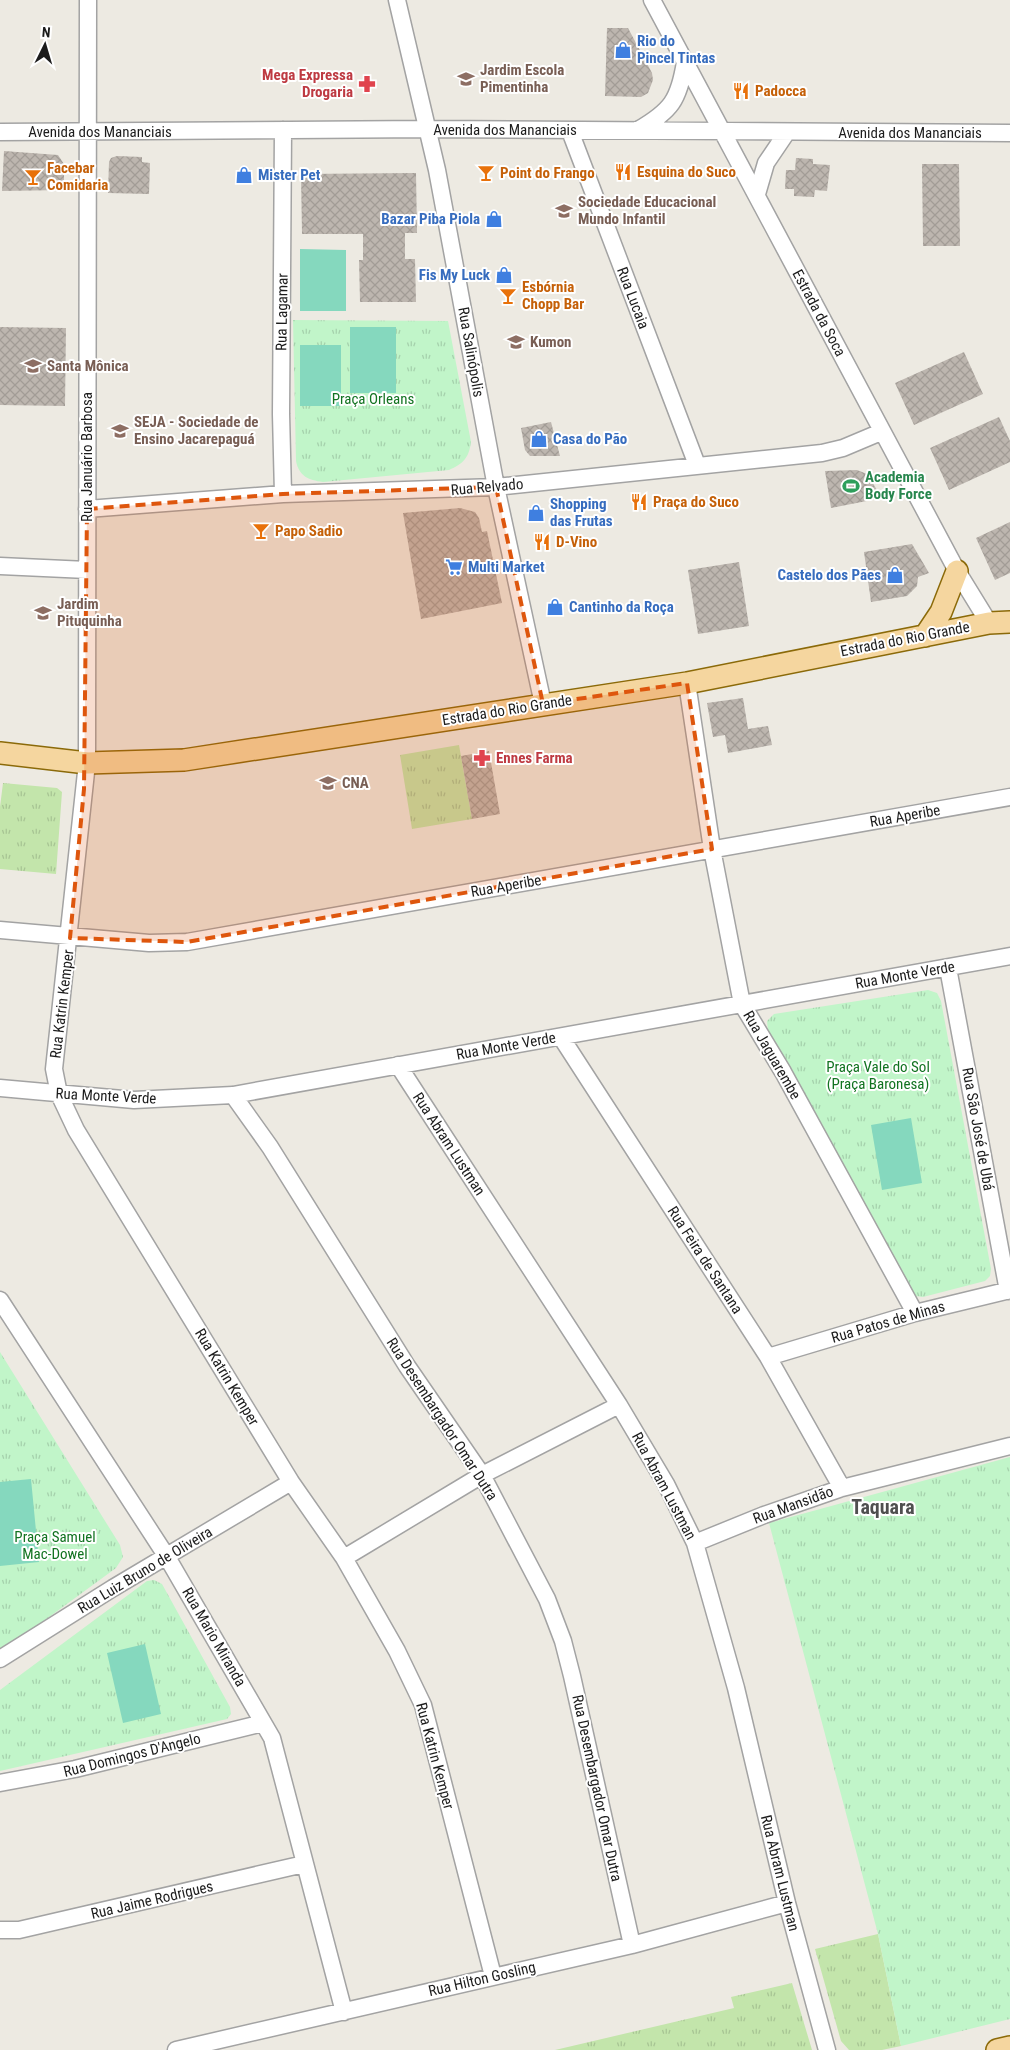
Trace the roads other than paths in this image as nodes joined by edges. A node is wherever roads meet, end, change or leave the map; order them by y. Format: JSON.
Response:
{"nodes":[{"id":1,"x":88,"y":0,"type":"edge"},
{"id":2,"x":397,"y":0,"type":"edge"},
{"id":3,"x":652,"y":0,"type":"edge"},
{"id":4,"x":685,"y":62,"type":"junction"},
{"id":5,"x":283,"y":130,"type":"junction"},
{"id":6,"x":429,"y":130,"type":"junction"},
{"id":7,"x":722,"y":130,"type":"junction"},
{"id":8,"x":570,"y":131,"type":"junction"},
{"id":9,"x":637,"y":131,"type":"junction"},
{"id":10,"x":0,"y":132,"type":"edge"},
{"id":11,"x":787,"y":132,"type":"junction"},
{"id":12,"x":89,"y":133,"type":"junction"},
{"id":13,"x":1010,"y":133,"type":"edge"},
{"id":14,"x":756,"y":194,"type":"junction"},
{"id":15,"x":881,"y":432,"type":"junction"},
{"id":16,"x":697,"y":465,"type":"junction"},
{"id":17,"x":496,"y":487,"type":"junction"},
{"id":18,"x":283,"y":494,"type":"junction"},
{"id":19,"x":87,"y":509,"type":"junction"},
{"id":20,"x":0,"y":566,"type":"edge"},
{"id":21,"x":87,"y":570,"type":"junction"},
{"id":22,"x":957,"y":571,"type":"junction"},
{"id":23,"x":1000,"y":622,"type":"edge"},
{"id":24,"x":925,"y":636,"type":"junction"},
{"id":25,"x":687,"y":683,"type":"junction"},
{"id":26,"x":543,"y":704,"type":"junction"},
{"id":27,"x":0,"y":753,"type":"edge"},
{"id":28,"x":87,"y":763,"type":"junction"},
{"id":29,"x":1010,"y":798,"type":"edge"},
{"id":30,"x":712,"y":849,"type":"junction"},
{"id":31,"x":0,"y":930,"type":"edge"},
{"id":32,"x":70,"y":938,"type":"junction"},
{"id":33,"x":1010,"y":956,"type":"edge"},
{"id":34,"x":948,"y":968,"type":"junction"},
{"id":35,"x":742,"y":1004,"type":"junction"},
{"id":36,"x":561,"y":1036,"type":"junction"},
{"id":37,"x":398,"y":1065,"type":"junction"},
{"id":38,"x":0,"y":1088,"type":"edge"},
{"id":39,"x":59,"y":1094,"type":"junction"},
{"id":40,"x":233,"y":1095,"type":"junction"},
{"id":41,"x":1009,"y":1291,"type":"edge"},
{"id":42,"x":0,"y":1300,"type":"edge"},
{"id":43,"x":915,"y":1313,"type":"junction"},
{"id":44,"x":768,"y":1357,"type":"junction"},
{"id":45,"x":619,"y":1405,"type":"junction"},
{"id":46,"x":1010,"y":1446,"type":"edge"},
{"id":47,"x":482,"y":1475,"type":"junction"},
{"id":48,"x":291,"y":1482,"type":"junction"},
{"id":49,"x":842,"y":1488,"type":"junction"},
{"id":50,"x":695,"y":1543,"type":"junction"},
{"id":51,"x":167,"y":1557,"type":"junction"},
{"id":52,"x":344,"y":1558,"type":"junction"},
{"id":53,"x":0,"y":1659,"type":"edge"},
{"id":54,"x":263,"y":1723,"type":"junction"},
{"id":55,"x":0,"y":1783,"type":"edge"},
{"id":56,"x":304,"y":1864,"type":"junction"},
{"id":57,"x":787,"y":1903,"type":"junction"},
{"id":58,"x":0,"y":1930,"type":"edge"},
{"id":59,"x":632,"y":1945,"type":"junction"},
{"id":60,"x":493,"y":1976,"type":"junction"},
{"id":61,"x":344,"y":2012,"type":"junction"},
{"id":62,"x":1010,"y":2047,"type":"edge"},
{"id":63,"x":176,"y":2050,"type":"edge"},
{"id":64,"x":828,"y":2050,"type":"edge"},
{"id":65,"x":997,"y":2050,"type":"edge"}],
"edges":[{"from":1,"to":12,"type":"street","name":"Rua Januário Barbosa"},
{"from":2,"to":6,"type":"street","name":"Rua Salinópolis"},
{"from":3,"to":4,"type":"street","name":"Estrada da Soca"},
{"from":4,"to":7,"type":"street","name":"Estrada da Soca"},
{"from":4,"to":9,"type":"street"},
{"from":5,"to":6,"type":"street","name":"Avenida dos Mananciais"},
{"from":5,"to":12,"type":"street","name":"Avenida dos Mananciais"},
{"from":5,"to":18,"type":"street","name":"Rua Lagamar"},
{"from":6,"to":8,"type":"street","name":"Avenida dos Mananciais"},
{"from":6,"to":17,"type":"street","name":"Rua Salinópolis"},
{"from":7,"to":9,"type":"street","name":"Avenida dos Mananciais"},
{"from":7,"to":11,"type":"street","name":"Avenida dos Mananciais"},
{"from":7,"to":14,"type":"street","name":"Estrada da Soca"},
{"from":8,"to":9,"type":"street","name":"Avenida dos Mananciais"},
{"from":8,"to":16,"type":"street","name":"Rua Lucaia"},
{"from":10,"to":12,"type":"street","name":"Avenida dos Mananciais"},
{"from":11,"to":13,"type":"street","name":"Avenida dos Mananciais"},
{"from":11,"to":14,"type":"street"},
{"from":12,"to":19,"type":"street","name":"Rua Januário Barbosa"},
{"from":14,"to":15,"type":"street","name":"Estrada da Soca"},
{"from":15,"to":16,"type":"street","name":"Rua Relvado"},
{"from":15,"to":22,"type":"street","name":"Estrada da Soca"},
{"from":16,"to":17,"type":"street","name":"Rua Relvado"},
{"from":17,"to":18,"type":"street","name":"Rua Relvado"},
{"from":17,"to":26,"type":"street","name":"Rua Salinópolis"},
{"from":18,"to":19,"type":"street","name":"Rua Relvado"},
{"from":19,"to":21,"type":"street","name":"Rua Januário Barbosa"},
{"from":20,"to":21,"type":"street"},
{"from":21,"to":28,"type":"street","name":"Rua Januário Barbosa"},
{"from":22,"to":23,"type":"street","name":"Estrada da Soca"},
{"from":22,"to":24,"type":"main road"},
{"from":23,"to":24,"type":"main road","name":"Estrada do Rio Grande"},
{"from":24,"to":25,"type":"main road","name":"Estrada do Rio Grande"},
{"from":25,"to":26,"type":"main road","name":"Estrada do Rio Grande"},
{"from":25,"to":30,"type":"street","name":"Rua Jaguarembe"},
{"from":26,"to":28,"type":"main road","name":"Estrada do Rio Grande"},
{"from":27,"to":28,"type":"main road","name":"Estrada do Rio Grande"},
{"from":28,"to":32,"type":"street","name":"Rua Katrin Kemper"},
{"from":29,"to":30,"type":"street","name":"Rua Aperibe"},
{"from":30,"to":32,"type":"street","name":"Rua Aperibe"},
{"from":30,"to":35,"type":"street","name":"Rua Jaguarembe"},
{"from":31,"to":32,"type":"street","name":"Rua Aperibe"},
{"from":32,"to":39,"type":"street","name":"Rua Katrin Kemper"},
{"from":33,"to":34,"type":"street","name":"Rua Monte Verde"},
{"from":34,"to":35,"type":"street","name":"Rua Monte Verde"},
{"from":34,"to":41,"type":"street","name":"Rua São José de Ubá"},
{"from":35,"to":36,"type":"street","name":"Rua Monte Verde"},
{"from":35,"to":43,"type":"street","name":"Rua Jaguarembe"},
{"from":36,"to":37,"type":"street","name":"Rua Monte Verde"},
{"from":36,"to":44,"type":"street","name":"Rua Feira de Santana"},
{"from":37,"to":40,"type":"street","name":"Rua Monte Verde"},
{"from":37,"to":45,"type":"street","name":"Rua Abram Lustman"},
{"from":38,"to":39,"type":"street","name":"Rua Monte Verde"},
{"from":39,"to":40,"type":"street","name":"Rua Monte Verde"},
{"from":39,"to":48,"type":"street","name":"Rua Katrin Kemper"},
{"from":40,"to":47,"type":"street","name":"Rua Desembargador Omar Dutra"},
{"from":41,"to":43,"type":"street","name":"Rua Patos de Minas"},
{"from":42,"to":51,"type":"street","name":"Rua Mario Miranda"},
{"from":43,"to":44,"type":"street","name":"Rua Patos de Minas"},
{"from":44,"to":49,"type":"street","name":"Rua Feira de Santana"},
{"from":45,"to":47,"type":"street"},
{"from":45,"to":50,"type":"street","name":"Rua Abram Lustman"},
{"from":46,"to":49,"type":"street","name":"Rua Mansidão"},
{"from":47,"to":52,"type":"street"},
{"from":47,"to":59,"type":"street","name":"Rua Desembargador Omar Dutra"},
{"from":48,"to":51,"type":"street","name":"Rua Luiz Bruno de Oliveira"},
{"from":48,"to":52,"type":"street","name":"Rua Katrin Kemper"},
{"from":49,"to":50,"type":"street","name":"Rua Mansidão"},
{"from":50,"to":57,"type":"street","name":"Rua Abram Lustman"},
{"from":51,"to":53,"type":"street","name":"Rua Luiz Bruno de Oliveira"},
{"from":51,"to":54,"type":"street","name":"Rua Mario Miranda"},
{"from":52,"to":60,"type":"street","name":"Rua Katrin Kemper"},
{"from":54,"to":55,"type":"street","name":"Rua Domingos D'Angelo"},
{"from":54,"to":56,"type":"street","name":"Rua Mario Miranda"},
{"from":56,"to":58,"type":"street","name":"Rua Jaime Rodrigues"},
{"from":56,"to":61,"type":"street","name":"Rua Mario Miranda"},
{"from":57,"to":59,"type":"street","name":"Rua Hilton Gosling"},
{"from":57,"to":64,"type":"street","name":"Rua Abram Lustman"},
{"from":59,"to":60,"type":"street","name":"Rua Hilton Gosling"},
{"from":60,"to":61,"type":"street","name":"Rua Hilton Gosling"},
{"from":61,"to":63,"type":"street","name":"Rua Hilton Gosling"},
{"from":62,"to":65,"type":"main road"}]}
